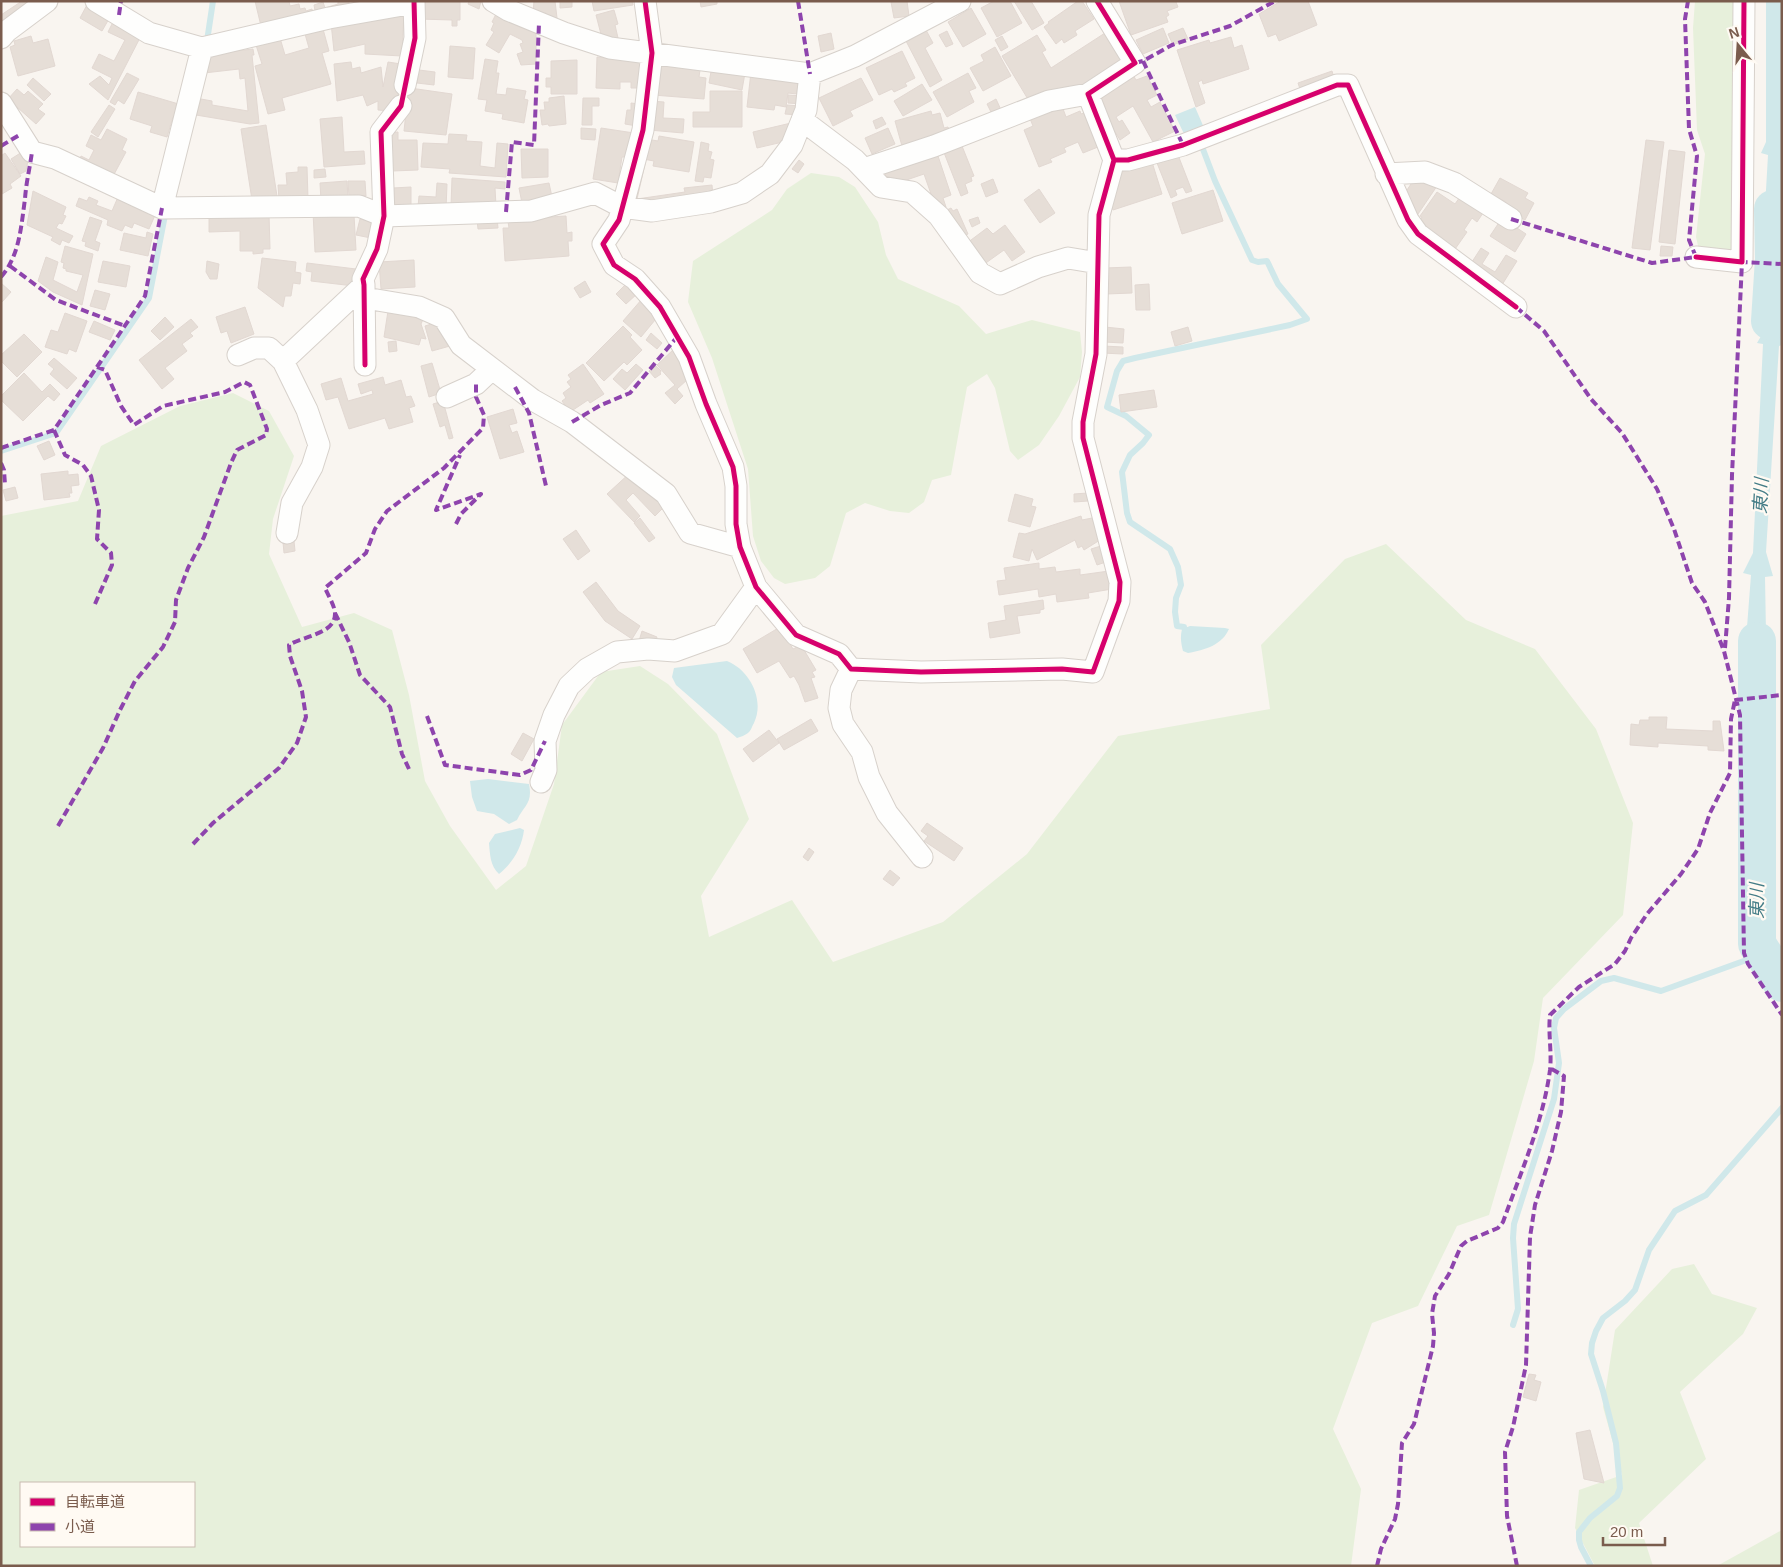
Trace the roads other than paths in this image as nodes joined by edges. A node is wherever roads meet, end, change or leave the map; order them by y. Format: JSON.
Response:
{"nodes":[{"id":1,"x":47,"y":1,"type":"edge"},
{"id":2,"x":96,"y":1,"type":"edge"},
{"id":3,"x":493,"y":1,"type":"edge"},
{"id":4,"x":645,"y":1,"type":"edge"},
{"id":5,"x":960,"y":1,"type":"edge"},
{"id":6,"x":1097,"y":1,"type":"edge"},
{"id":7,"x":1744,"y":1,"type":"edge"},
{"id":8,"x":414,"y":2,"type":"edge"},
{"id":9,"x":1,"y":38,"type":"edge"},
{"id":10,"x":202,"y":48,"type":"junction"},
{"id":11,"x":652,"y":53,"type":"junction"},
{"id":12,"x":810,"y":74,"type":"junction"},
{"id":13,"x":406,"y":85,"type":"dead end"},
{"id":14,"x":1088,"y":94,"type":"junction"},
{"id":15,"x":1,"y":103,"type":"edge"},
{"id":16,"x":401,"y":106,"type":"dead end"},
{"id":17,"x":802,"y":120,"type":"junction"},
{"id":18,"x":1114,"y":160,"type":"junction"},
{"id":19,"x":864,"y":170,"type":"junction"},
{"id":20,"x":1386,"y":174,"type":"junction"},
{"id":21,"x":622,"y":207,"type":"junction"},
{"id":22,"x":162,"y":208,"type":"junction"},
{"id":23,"x":384,"y":216,"type":"junction"},
{"id":24,"x":1512,"y":219,"type":"dead end"},
{"id":25,"x":1696,"y":257,"type":"dead end"},
{"id":26,"x":1098,"y":263,"type":"junction"},
{"id":27,"x":364,"y":292,"type":"junction"},
{"id":28,"x":1516,"y":307,"type":"dead end"},
{"id":29,"x":238,"y":355,"type":"dead end"},
{"id":30,"x":283,"y":361,"type":"junction"},
{"id":31,"x":365,"y":366,"type":"dead end"},
{"id":32,"x":492,"y":369,"type":"junction"},
{"id":33,"x":447,"y":397,"type":"dead end"},
{"id":34,"x":287,"y":532,"type":"dead end"},
{"id":35,"x":740,"y":548,"type":"junction"},
{"id":36,"x":756,"y":587,"type":"junction"},
{"id":37,"x":851,"y":668,"type":"junction"},
{"id":38,"x":541,"y":782,"type":"dead end"},
{"id":39,"x":922,"y":857,"type":"dead end"}],
"edges":[{"from":1,"to":9,"type":"street"},
{"from":2,"to":10,"type":"street"},
{"from":3,"to":11,"type":"street"},
{"from":4,"to":11,"type":"street"},
{"from":5,"to":12,"type":"street"},
{"from":6,"to":14,"type":"street"},
{"from":7,"to":25,"type":"street"},
{"from":8,"to":10,"type":"street"},
{"from":8,"to":13,"type":"street"},
{"from":10,"to":22,"type":"street"},
{"from":11,"to":12,"type":"street"},
{"from":11,"to":21,"type":"street"},
{"from":12,"to":17,"type":"street"},
{"from":14,"to":18,"type":"street"},
{"from":14,"to":19,"type":"street"},
{"from":15,"to":22,"type":"street"},
{"from":16,"to":23,"type":"street"},
{"from":17,"to":19,"type":"street"},
{"from":17,"to":21,"type":"street"},
{"from":18,"to":20,"type":"street"},
{"from":18,"to":26,"type":"street"},
{"from":19,"to":26,"type":"street"},
{"from":20,"to":24,"type":"street"},
{"from":20,"to":28,"type":"street"},
{"from":21,"to":23,"type":"street"},
{"from":21,"to":35,"type":"street"},
{"from":22,"to":23,"type":"street"},
{"from":23,"to":27,"type":"street"},
{"from":26,"to":37,"type":"street"},
{"from":27,"to":30,"type":"street"},
{"from":27,"to":31,"type":"street"},
{"from":27,"to":32,"type":"street"},
{"from":29,"to":30,"type":"street"},
{"from":30,"to":34,"type":"street"},
{"from":32,"to":33,"type":"street"},
{"from":32,"to":35,"type":"street"},
{"from":35,"to":36,"type":"street"},
{"from":36,"to":37,"type":"street"},
{"from":36,"to":38,"type":"street"},
{"from":37,"to":39,"type":"street"}]}
